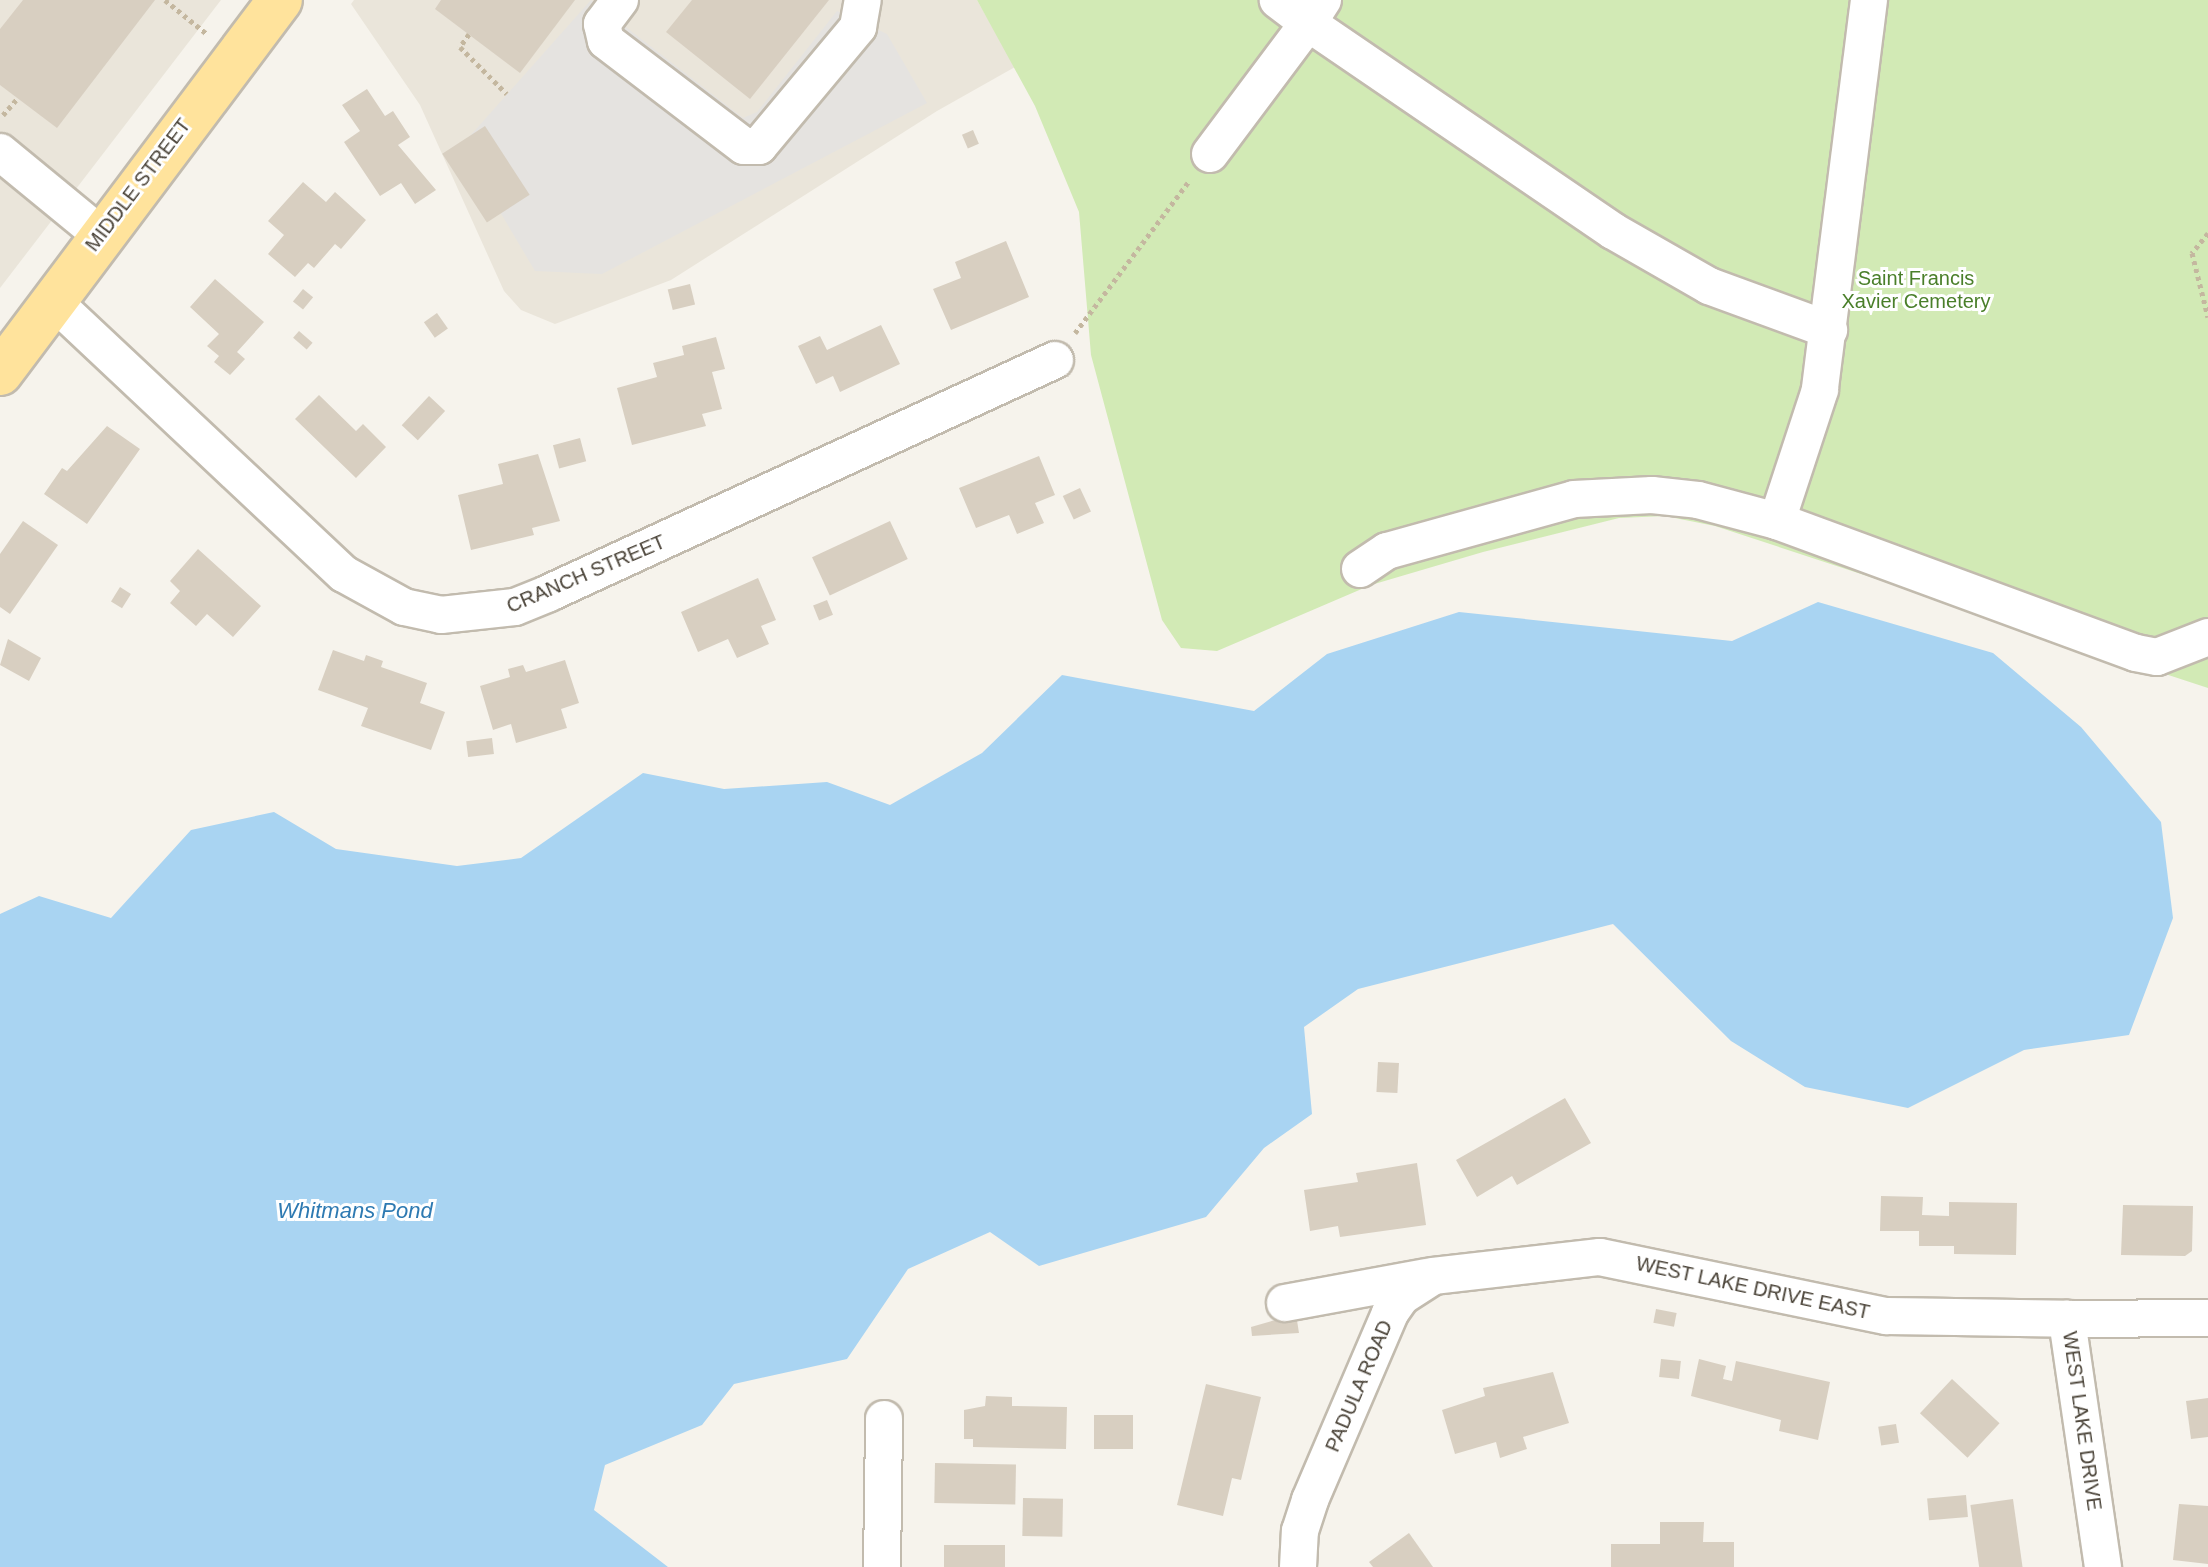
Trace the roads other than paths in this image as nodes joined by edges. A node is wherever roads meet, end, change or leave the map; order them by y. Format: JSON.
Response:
{"nodes":[{"id":1,"x":280,"y":0,"type":"edge"},
{"id":2,"x":620,"y":0,"type":"edge"},
{"id":3,"x":863,"y":0,"type":"edge"},
{"id":4,"x":1278,"y":0,"type":"edge"},
{"id":5,"x":1869,"y":0,"type":"edge"},
{"id":6,"x":1315,"y":12,"type":"edge"},
{"id":7,"x":0,"y":152,"type":"edge"},
{"id":8,"x":1210,"y":154,"type":"road end"},
{"id":9,"x":100,"y":234,"type":"junction"},
{"id":10,"x":52,"y":300,"type":"junction"},
{"id":11,"x":1829,"y":330,"type":"junction"},
{"id":12,"x":1055,"y":360,"type":"road end"},
{"id":13,"x":0,"y":373,"type":"edge"},
{"id":14,"x":1777,"y":521,"type":"junction"},
{"id":15,"x":1360,"y":569,"type":"dead end"},
{"id":16,"x":2208,"y":637,"type":"edge"},
{"id":17,"x":1488,"y":1267,"type":"joint"},
{"id":18,"x":1433,"y":1276,"type":"junction"},
{"id":19,"x":1285,"y":1303,"type":"dead end"},
{"id":20,"x":2208,"y":1318,"type":"edge"},
{"id":21,"x":2067,"y":1319,"type":"junction"},
{"id":22,"x":884,"y":1419,"type":"dead end"},
{"id":23,"x":882,"y":1567,"type":"edge"},
{"id":24,"x":1298,"y":1567,"type":"edge"},
{"id":25,"x":2103,"y":1567,"type":"edge"}],
"edges":[{"from":1,"to":9,"type":"main road","name":"MIDDLE STREET"},
{"from":2,"to":3,"type":"street"},
{"from":4,"to":6,"type":"street"},
{"from":5,"to":11,"type":"street"},
{"from":6,"to":8,"type":"street"},
{"from":6,"to":11,"type":"street"},
{"from":7,"to":9,"type":"street"},
{"from":9,"to":10,"type":"main road","name":"MIDDLE STREET"},
{"from":10,"to":12,"type":"street","name":"CRANCH STREET"},
{"from":10,"to":13,"type":"main road","name":"MIDDLE STREET"},
{"from":11,"to":14,"type":"street"},
{"from":14,"to":15,"type":"street"},
{"from":14,"to":16,"type":"street"},
{"from":17,"to":18,"type":"street","name":"PADULA ROAD"},
{"from":17,"to":21,"type":"street","name":"WEST LAKE DRIVE EAST"},
{"from":18,"to":19,"type":"street"},
{"from":18,"to":24,"type":"street","name":"PADULA ROAD"},
{"from":20,"to":21,"type":"street","name":"WEST LAKE DRIVE"},
{"from":21,"to":25,"type":"street","name":"WEST LAKE DRIVE"},
{"from":22,"to":23,"type":"street"}]}
